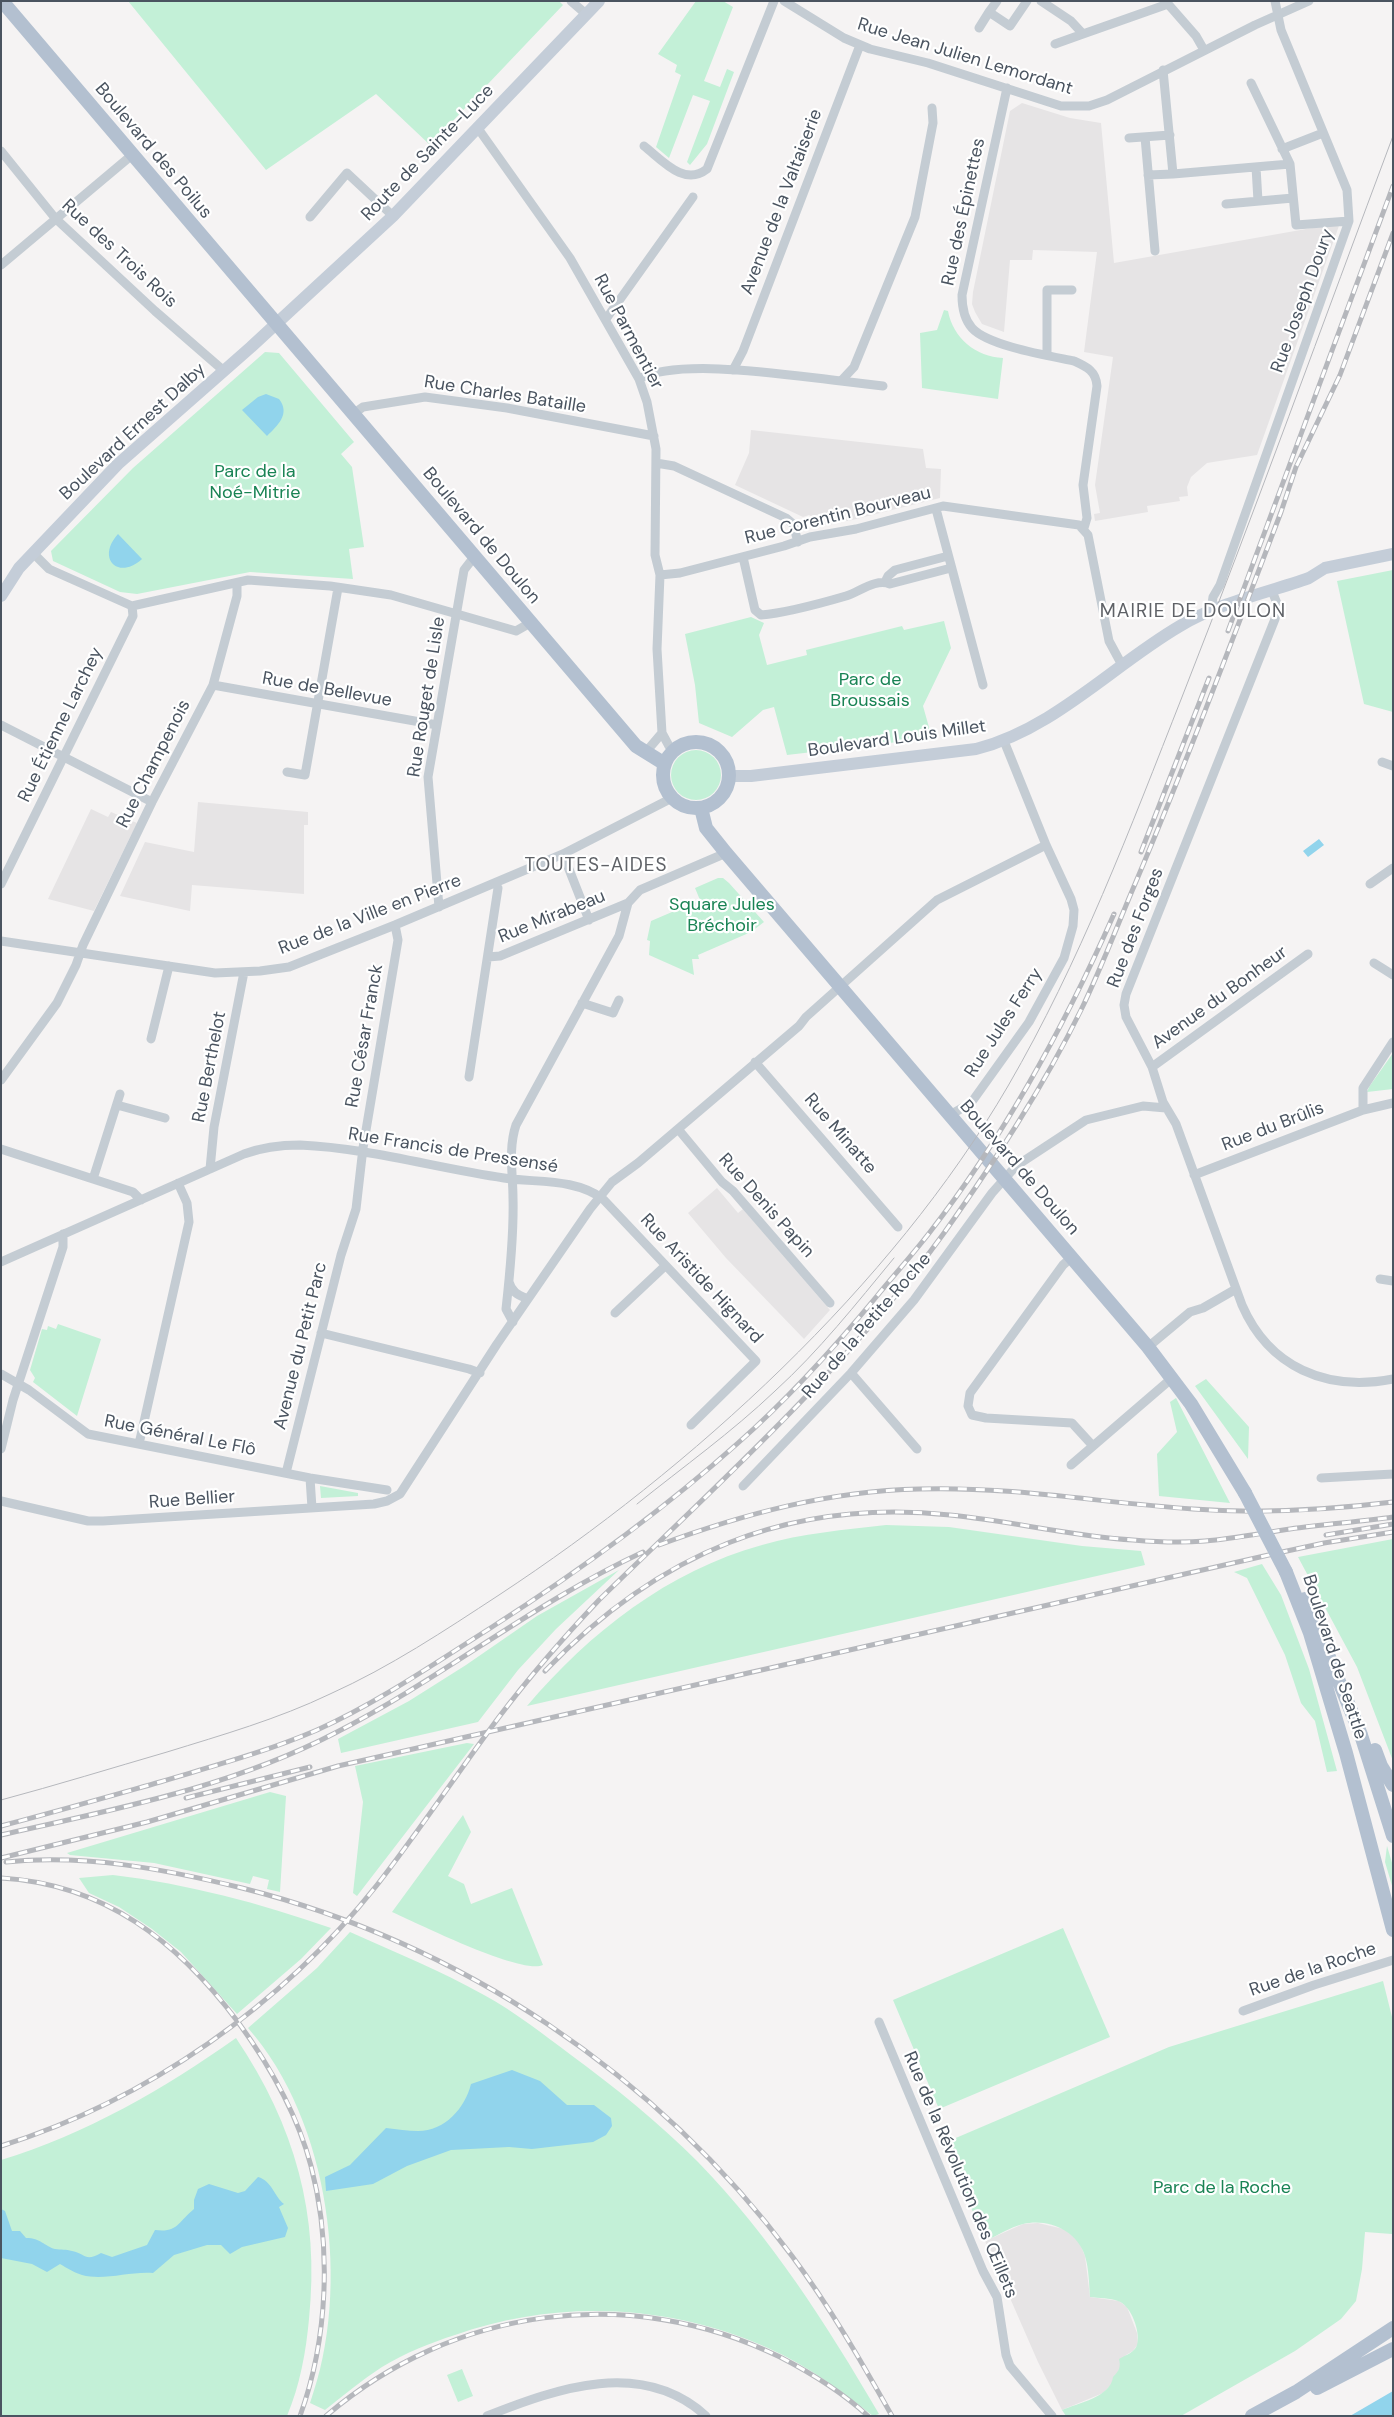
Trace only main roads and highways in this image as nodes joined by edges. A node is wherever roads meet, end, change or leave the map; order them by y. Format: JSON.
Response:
{"nodes":[{"id":1,"x":2,"y":1,"type":"edge"},
{"id":2,"x":277,"y":324,"type":"joint"},
{"id":3,"x":665,"y":764,"type":"junction"},
{"id":4,"x":700,"y":808,"type":"junction"},
{"id":5,"x":1286,"y":1572,"type":"junction"},
{"id":6,"x":1329,"y":1652,"type":"junction"},
{"id":7,"x":1353,"y":1778,"type":"junction"},
{"id":8,"x":1393,"y":1785,"type":"edge"},
{"id":9,"x":1378,"y":1787,"type":"junction"},
{"id":10,"x":1392,"y":1830,"type":"edge"},
{"id":11,"x":1372,"y":1850,"type":"junction"},
{"id":12,"x":1377,"y":1868,"type":"junction"},
{"id":13,"x":1393,"y":1905,"type":"edge"},
{"id":14,"x":1393,"y":1930,"type":"edge"},
{"id":15,"x":1393,"y":2328,"type":"edge"},
{"id":16,"x":1393,"y":2349,"type":"edge"},
{"id":17,"x":1252,"y":2416,"type":"edge"},
{"id":18,"x":1266,"y":2416,"type":"edge"}],
"edges":[{"from":1,"to":2,"type":"main road","name":"Boulevard des Poilus"},
{"from":2,"to":3,"type":"main road","name":"Boulevard de Doulon"},
{"from":3,"to":4,"type":"main road"},
{"from":3,"to":4,"type":"main road"},
{"from":4,"to":5,"type":"main road","name":"Boulevard de Doulon","bridge":true},
{"from":5,"to":6,"type":"main road","name":"Boulevard de Seattle"},
{"from":5,"to":7,"type":"main road","name":"Boulevard de Seattle"},
{"from":6,"to":8,"type":"main road"},
{"from":6,"to":9,"type":"main road","name":"Boulevard de Seattle"},
{"from":7,"to":9,"type":"main road"},
{"from":7,"to":11,"type":"main road","name":"Boulevard de Seattle"},
{"from":9,"to":10,"type":"main road","name":"Boulevard de Seattle"},
{"from":10,"to":11,"type":"main road"},
{"from":11,"to":12,"type":"main road","name":"Boulevard de Seattle"},
{"from":12,"to":13,"type":"main road","name":"Boulevard de Seattle"},
{"from":12,"to":14,"type":"main road","name":"Boulevard de Seattle"},
{"from":15,"to":17,"type":"main road"},
{"from":16,"to":18,"type":"main road"}]}
